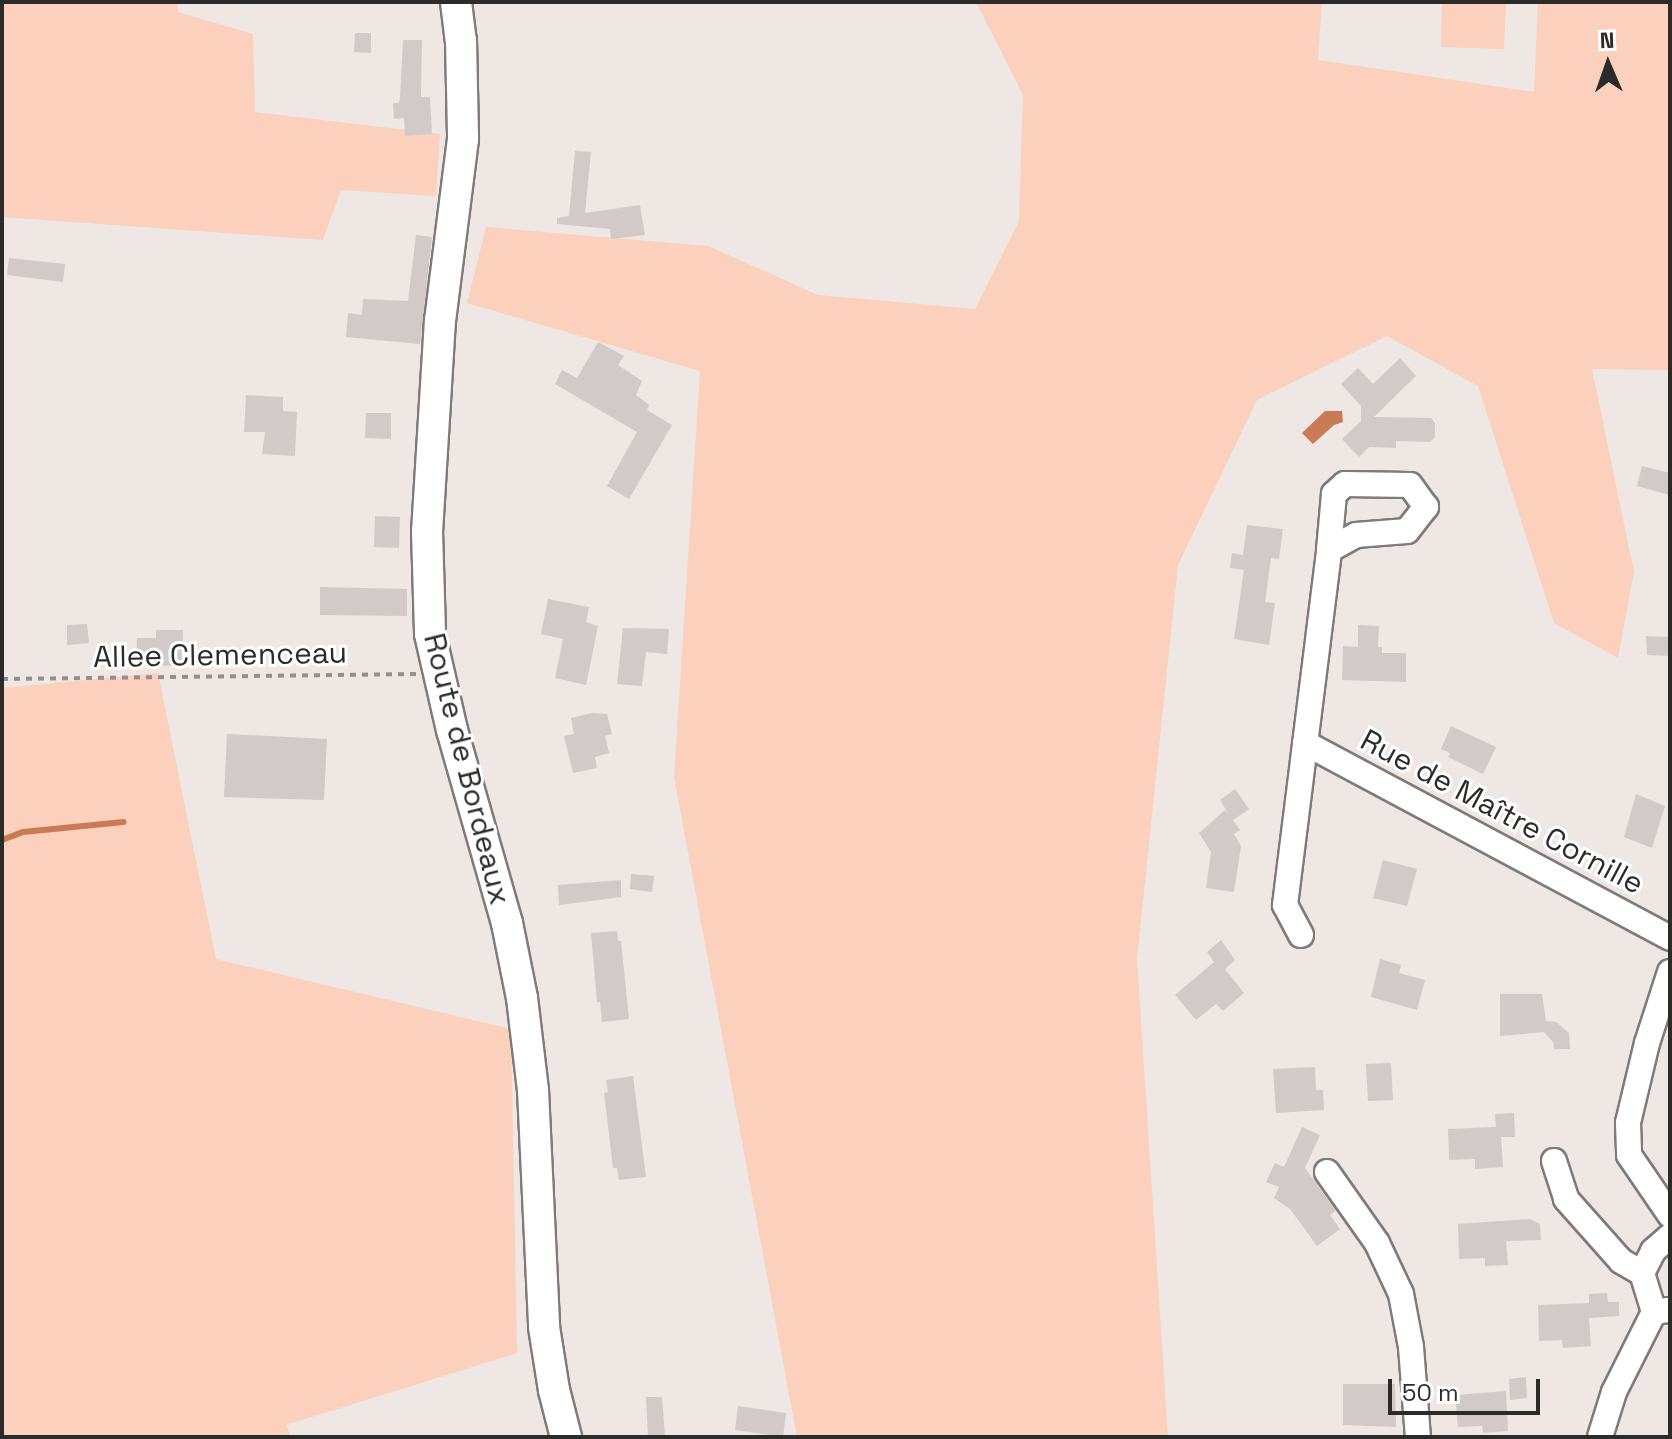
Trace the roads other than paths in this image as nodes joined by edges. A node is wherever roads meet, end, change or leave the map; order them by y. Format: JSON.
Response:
{"nodes":[{"id":1,"x":456,"y":2,"type":"edge"},
{"id":2,"x":1329,"y":550,"type":"dead end"},
{"id":3,"x":1305,"y":743,"type":"junction"},
{"id":4,"x":1301,"y":935,"type":"dead end"},
{"id":5,"x":1670,"y":938,"type":"edge"},
{"id":6,"x":1670,"y":972,"type":"edge"},
{"id":7,"x":1554,"y":1161,"type":"dead end"},
{"id":8,"x":1327,"y":1172,"type":"dead end"},
{"id":9,"x":1670,"y":1215,"type":"edge"},
{"id":10,"x":1670,"y":1236,"type":"edge"},
{"id":11,"x":1642,"y":1273,"type":"junction"},
{"id":12,"x":1662,"y":1311,"type":"edge"},
{"id":13,"x":566,"y":1437,"type":"edge"},
{"id":14,"x":1418,"y":1437,"type":"edge"},
{"id":15,"x":1600,"y":1437,"type":"edge"}],
"edges":[{"from":1,"to":13,"type":"street","name":"Route de Bordeaux"},
{"from":2,"to":3,"type":"street"},
{"from":3,"to":4,"type":"street"},
{"from":3,"to":5,"type":"street","name":"Rue de Maître Cornille"},
{"from":6,"to":9,"type":"street"},
{"from":7,"to":11,"type":"street"},
{"from":8,"to":14,"type":"street"},
{"from":10,"to":11,"type":"street"},
{"from":11,"to":12,"type":"street"},
{"from":12,"to":15,"type":"street"}]}
